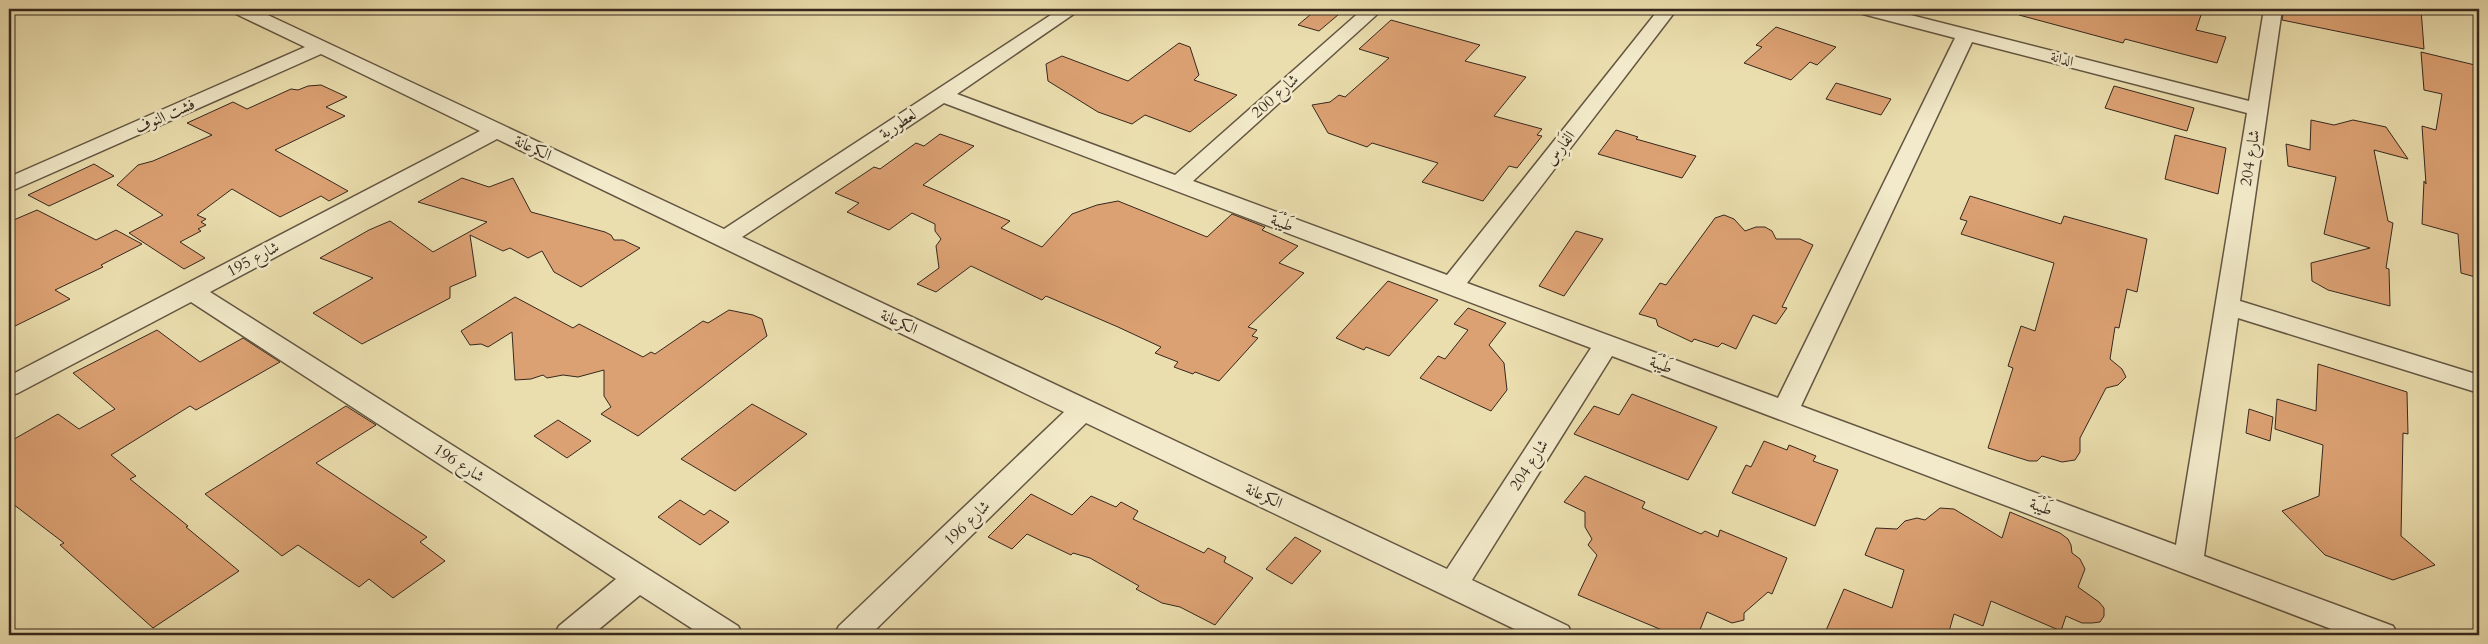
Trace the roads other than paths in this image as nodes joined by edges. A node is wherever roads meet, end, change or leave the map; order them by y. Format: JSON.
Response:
{"nodes":[{"id":1,"x":241,"y":9,"type":"edge"},
{"id":2,"x":1072,"y":9,"type":"edge"},
{"id":3,"x":1374,"y":9,"type":"edge"},
{"id":4,"x":1668,"y":9,"type":"edge"},
{"id":5,"x":1866,"y":9,"type":"edge"},
{"id":6,"x":2273,"y":9,"type":"edge"},
{"id":7,"x":1966,"y":35,"type":"junction"},
{"id":8,"x":321,"y":47,"type":"junction"},
{"id":9,"x":941,"y":95,"type":"junction"},
{"id":10,"x":2258,"y":110,"type":"junction"},
{"id":11,"x":497,"y":131,"type":"junction"},
{"id":12,"x":1177,"y":184,"type":"junction"},
{"id":13,"x":9,"y":185,"type":"edge"},
{"id":14,"x":724,"y":239,"type":"junction"},
{"id":15,"x":1452,"y":287,"type":"junction"},
{"id":16,"x":191,"y":291,"type":"junction"},
{"id":17,"x":2228,"y":306,"type":"junction"},
{"id":18,"x":1606,"y":345,"type":"junction"},
{"id":19,"x":2479,"y":384,"type":"edge"},
{"id":20,"x":9,"y":387,"type":"edge"},
{"id":21,"x":1083,"y":410,"type":"junction"},
{"id":22,"x":1785,"y":412,"type":"junction"},
{"id":23,"x":2188,"y":563,"type":"junction"},
{"id":24,"x":639,"y":578,"type":"junction"},
{"id":25,"x":1452,"y":586,"type":"junction"},
{"id":26,"x":570,"y":635,"type":"edge"},
{"id":27,"x":727,"y":635,"type":"edge"},
{"id":28,"x":850,"y":635,"type":"edge"},
{"id":29,"x":1557,"y":635,"type":"edge"},
{"id":30,"x":2382,"y":635,"type":"edge"}],
"edges":[{"from":1,"to":8,"type":"street","name":"الكرعانة"},
{"from":2,"to":9,"type":"street","name":"لعطورية"},
{"from":3,"to":12,"type":"street","name":"شارع 200"},
{"from":4,"to":15,"type":"street","name":"الفَارِس"},
{"from":5,"to":7,"type":"street","name":"الدانة"},
{"from":6,"to":10,"type":"street","name":"شارع 204"},
{"from":7,"to":10,"type":"street","name":"الدانة"},
{"from":7,"to":22,"type":"street"},
{"from":8,"to":11,"type":"street","name":"الكرعانة"},
{"from":8,"to":13,"type":"street","name":"فشت النوف"},
{"from":9,"to":12,"type":"street","name":"طَيْبَة"},
{"from":9,"to":14,"type":"street","name":"لعطورية"},
{"from":10,"to":17,"type":"street","name":"شارع 204"},
{"from":11,"to":14,"type":"street","name":"الكرعانة"},
{"from":11,"to":16,"type":"street","name":"شارع 195"},
{"from":12,"to":15,"type":"street","name":"طَيْبَة"},
{"from":14,"to":21,"type":"street","name":"الكرعانة"},
{"from":15,"to":18,"type":"street","name":"طَيْبَة"},
{"from":16,"to":20,"type":"street","name":"شارع 195"},
{"from":16,"to":24,"type":"street","name":"شارع 196"},
{"from":17,"to":19,"type":"street"},
{"from":17,"to":23,"type":"street","name":"شارع 204"},
{"from":18,"to":22,"type":"street","name":"طَيْبَة"},
{"from":18,"to":25,"type":"street","name":"شارع 204"},
{"from":21,"to":25,"type":"street","name":"الكرعانة"},
{"from":21,"to":28,"type":"street","name":"شارع 196"},
{"from":22,"to":23,"type":"street","name":"طَيْبَة"},
{"from":23,"to":30,"type":"street","name":"طَيْبَة"},
{"from":24,"to":26,"type":"street"},
{"from":24,"to":27,"type":"street","name":"شارع 196"},
{"from":25,"to":29,"type":"street","name":"الكرعانة"}]}
